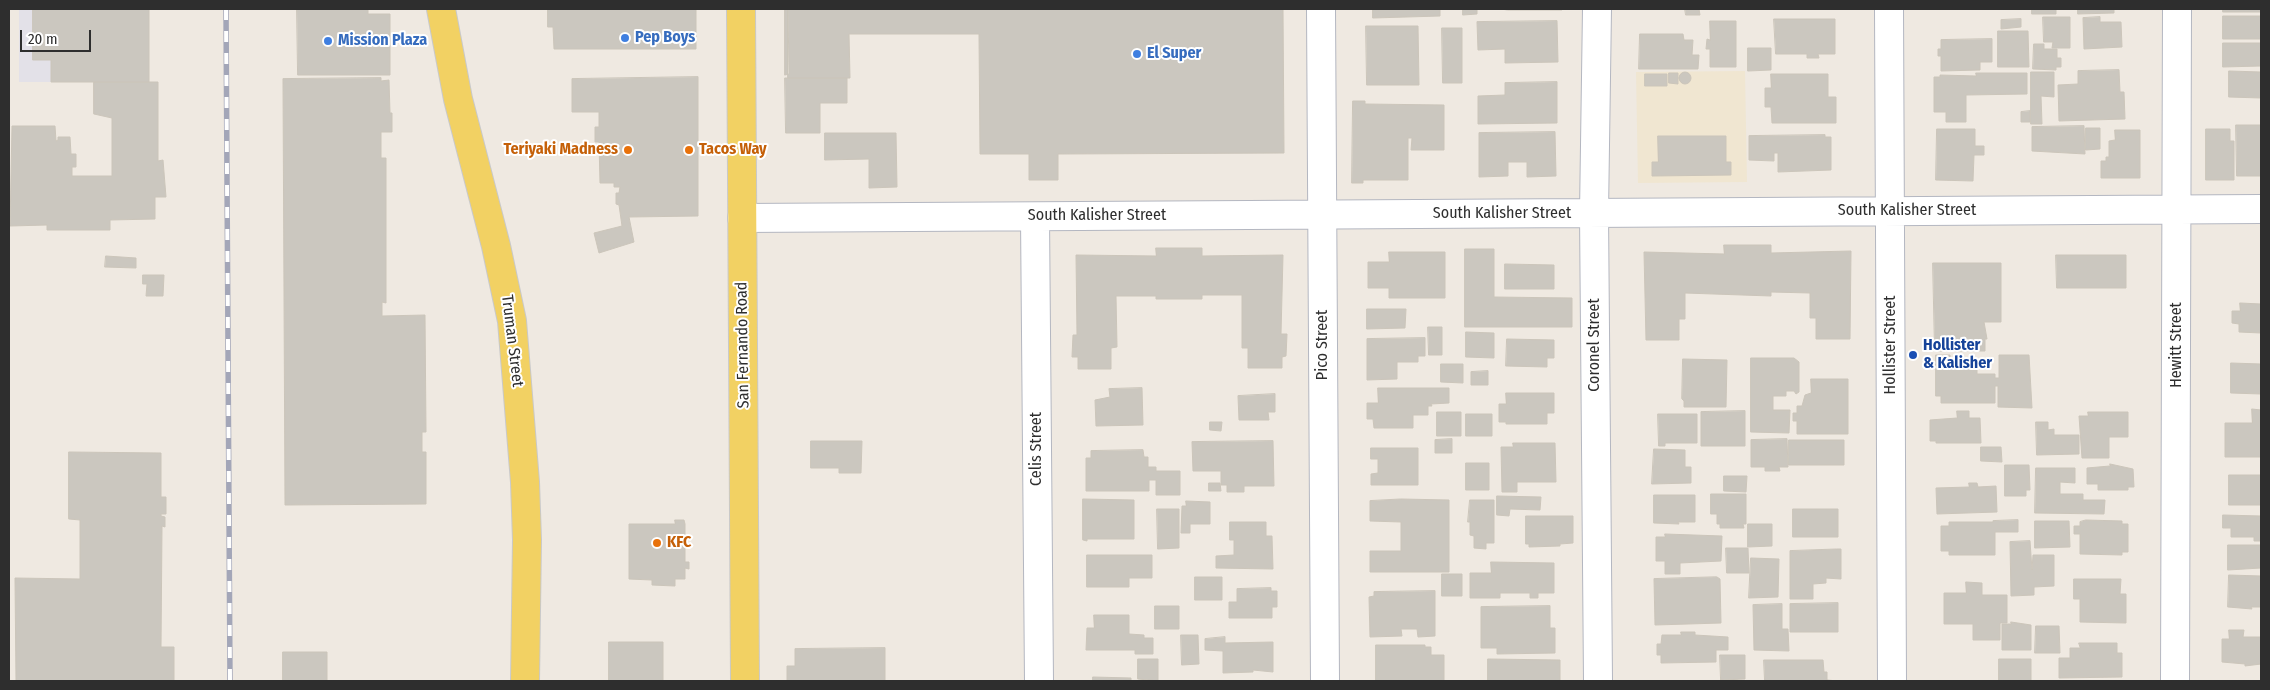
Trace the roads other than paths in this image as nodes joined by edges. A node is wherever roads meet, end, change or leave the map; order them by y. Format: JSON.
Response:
{"nodes":[{"id":1,"x":441,"y":9,"type":"edge"},
{"id":2,"x":741,"y":9,"type":"edge"},
{"id":3,"x":1321,"y":9,"type":"edge"},
{"id":4,"x":1597,"y":9,"type":"edge"},
{"id":5,"x":1889,"y":9,"type":"edge"},
{"id":6,"x":2177,"y":9,"type":"edge"},
{"id":7,"x":2261,"y":209,"type":"edge"},
{"id":8,"x":2178,"y":210,"type":"junction"},
{"id":9,"x":1890,"y":212,"type":"junction"},
{"id":10,"x":1594,"y":213,"type":"junction"},
{"id":11,"x":1322,"y":215,"type":"junction"},
{"id":12,"x":1035,"y":217,"type":"junction"},
{"id":13,"x":742,"y":218,"type":"junction"},
{"id":14,"x":525,"y":681,"type":"edge"},
{"id":15,"x":745,"y":681,"type":"edge"},
{"id":16,"x":1039,"y":681,"type":"edge"},
{"id":17,"x":1325,"y":681,"type":"edge"},
{"id":18,"x":1598,"y":681,"type":"edge"},
{"id":19,"x":1892,"y":681,"type":"edge"},
{"id":20,"x":2175,"y":681,"type":"edge"}],
"edges":[{"from":1,"to":14,"type":"main road","name":"Truman Street"},
{"from":2,"to":13,"type":"main road","name":"San Fernando Road"},
{"from":3,"to":11,"type":"street","name":"Pico Street"},
{"from":4,"to":10,"type":"street","name":"Coronel Street"},
{"from":5,"to":9,"type":"street","name":"Hollister Street"},
{"from":6,"to":8,"type":"street","name":"Hewitt Street"},
{"from":7,"to":8,"type":"street","name":"South Kalisher Street"},
{"from":8,"to":9,"type":"street","name":"South Kalisher Street"},
{"from":8,"to":20,"type":"street","name":"Hewitt Street"},
{"from":9,"to":10,"type":"street","name":"South Kalisher Street"},
{"from":9,"to":19,"type":"street","name":"Hollister Street"},
{"from":10,"to":11,"type":"street","name":"South Kalisher Street"},
{"from":10,"to":18,"type":"street","name":"Coronel Street"},
{"from":11,"to":12,"type":"street","name":"South Kalisher Street"},
{"from":11,"to":17,"type":"street","name":"Pico Street"},
{"from":12,"to":13,"type":"street","name":"South Kalisher Street"},
{"from":12,"to":16,"type":"street","name":"Celis Street"},
{"from":13,"to":15,"type":"main road","name":"San Fernando Road"}]}
